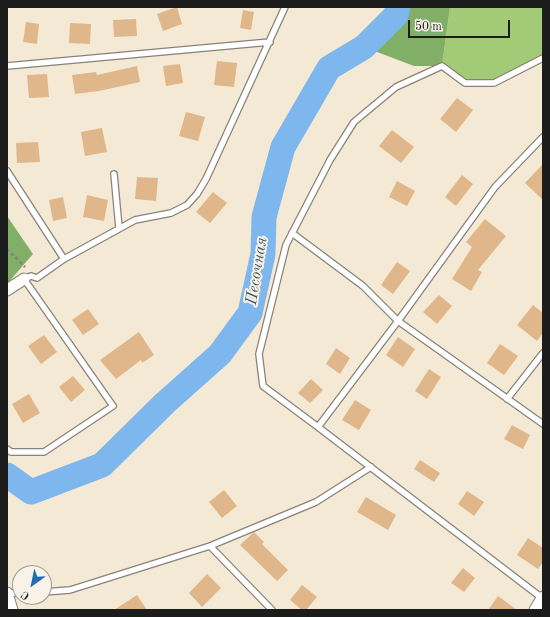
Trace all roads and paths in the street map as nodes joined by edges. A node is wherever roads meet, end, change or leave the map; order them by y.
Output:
1 (285, 7) edge
2 (270, 42) junction
3 (543, 58) edge
4 (7, 66) edge
5 (543, 137) edge
6 (7, 171) edge
7 (114, 174) dead end
8 (119, 228) junction
9 (292, 233) junction
10 (7, 249) edge
11 (64, 259) junction
12 (28, 277) junction
13 (7, 290) edge
14 (398, 321) junction
15 (543, 353) edge
16 (507, 399) junction
17 (543, 424) edge
18 (318, 428) junction
19 (7, 449) edge
20 (371, 467) junction
21 (210, 546) junction
22 (52, 591) edge
23 (7, 593) edge
24 (543, 598) edge
25 (12, 610) edge
26 (272, 610) edge
27 (535, 610) edge

1 - 2 lane
2 - 4 lane
2 - 8 lane
3 - 9 lane
5 - 14 lane
6 - 11 lane
7 - 8 lane
8 - 11 lane
9 - 14 lane
9 - 18 lane
10 - 12 path
11 - 12 lane
12 - 13 street
12 - 19 lane
14 - 16 lane
14 - 18 lane
15 - 16 lane
16 - 17 lane
18 - 20 lane
20 - 21 lane
20 - 24 lane
21 - 22 lane
21 - 26 lane
23 - 25 street
24 - 27 street

